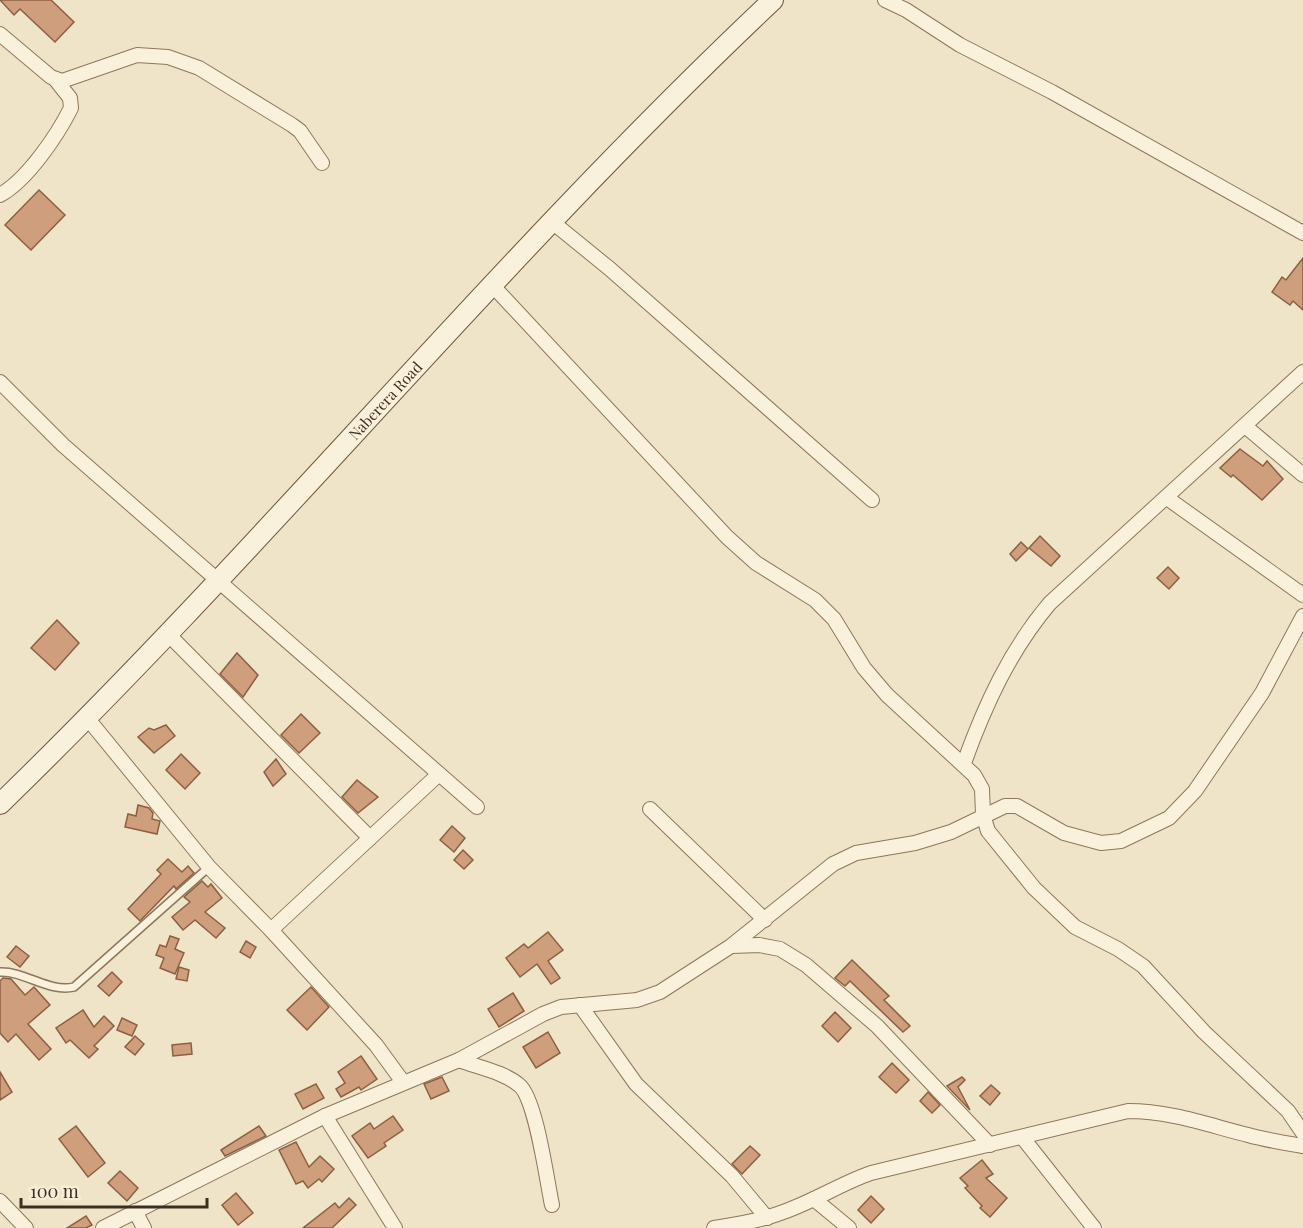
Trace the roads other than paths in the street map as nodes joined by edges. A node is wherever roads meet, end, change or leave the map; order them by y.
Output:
1 (773, 0) edge
2 (885, 0) edge
3 (896, 0) edge
4 (906, 10) junction
5 (0, 34) edge
6 (55, 79) junction
7 (322, 163) dead end
8 (0, 195) edge
9 (551, 222) junction
10 (1303, 233) edge
11 (493, 286) junction
12 (1303, 372) edge
13 (0, 382) edge
14 (1245, 426) junction
15 (1303, 475) edge
16 (1167, 498) junction
17 (872, 500) dead end
18 (219, 580) junction
19 (1303, 595) edge
20 (1303, 616) edge
21 (167, 633) junction
22 (88, 719) junction
23 (964, 763) junction
24 (439, 774) junction
25 (0, 804) edge
26 (477, 807) dead end
27 (650, 809) dead end
28 (983, 815) junction
29 (370, 838) junction
30 (209, 867) junction
31 (765, 920) junction
32 (271, 930) junction
33 (731, 946) junction
34 (0, 972) edge
35 (580, 1005) junction
36 (459, 1060) junction
37 (403, 1082) junction
38 (325, 1116) junction
39 (1303, 1133) edge
40 (1022, 1137) junction
41 (990, 1145) junction
42 (1303, 1146) edge
43 (814, 1199) junction
44 (0, 1201) edge
45 (552, 1205) dead end
46 (135, 1211) junction
47 (767, 1218) junction
48 (754, 1225) edge
49 (26, 1228) edge
50 (103, 1228) edge
51 (144, 1228) edge
52 (395, 1228) edge
53 (714, 1228) edge
54 (849, 1228) edge
55 (1094, 1228) edge

1 - 9 street, Naberera Road
2 - 4 street
3 - 4 street
4 - 10 street
5 - 6 street
6 - 7 street
6 - 8 street
9 - 11 street, Naberera Road
9 - 17 street
11 - 18 street, Naberera Road
11 - 23 street
12 - 14 street
13 - 18 street
14 - 15 street
14 - 16 street
16 - 19 street
16 - 23 street
18 - 21 street, Naberera Road
18 - 24 street
20 - 28 street
21 - 22 street, Naberera Road
21 - 29 street
22 - 25 street, Naberera Road
22 - 30 street
23 - 28 street
24 - 26 street
24 - 29 street
27 - 31 street
28 - 31 street
28 - 39 street
29 - 32 street
30 - 32 street
30 - 34 lane
31 - 33 street
32 - 37 street
33 - 35 street
33 - 41 street
35 - 36 street
35 - 47 street
36 - 37 street
36 - 45 street
37 - 38 street
38 - 46 street
38 - 52 street
40 - 41 street
40 - 42 street
40 - 55 street
41 - 43 street
43 - 47 street
43 - 54 street
44 - 49 street
46 - 50 street
46 - 51 street
47 - 48 street
48 - 53 street

